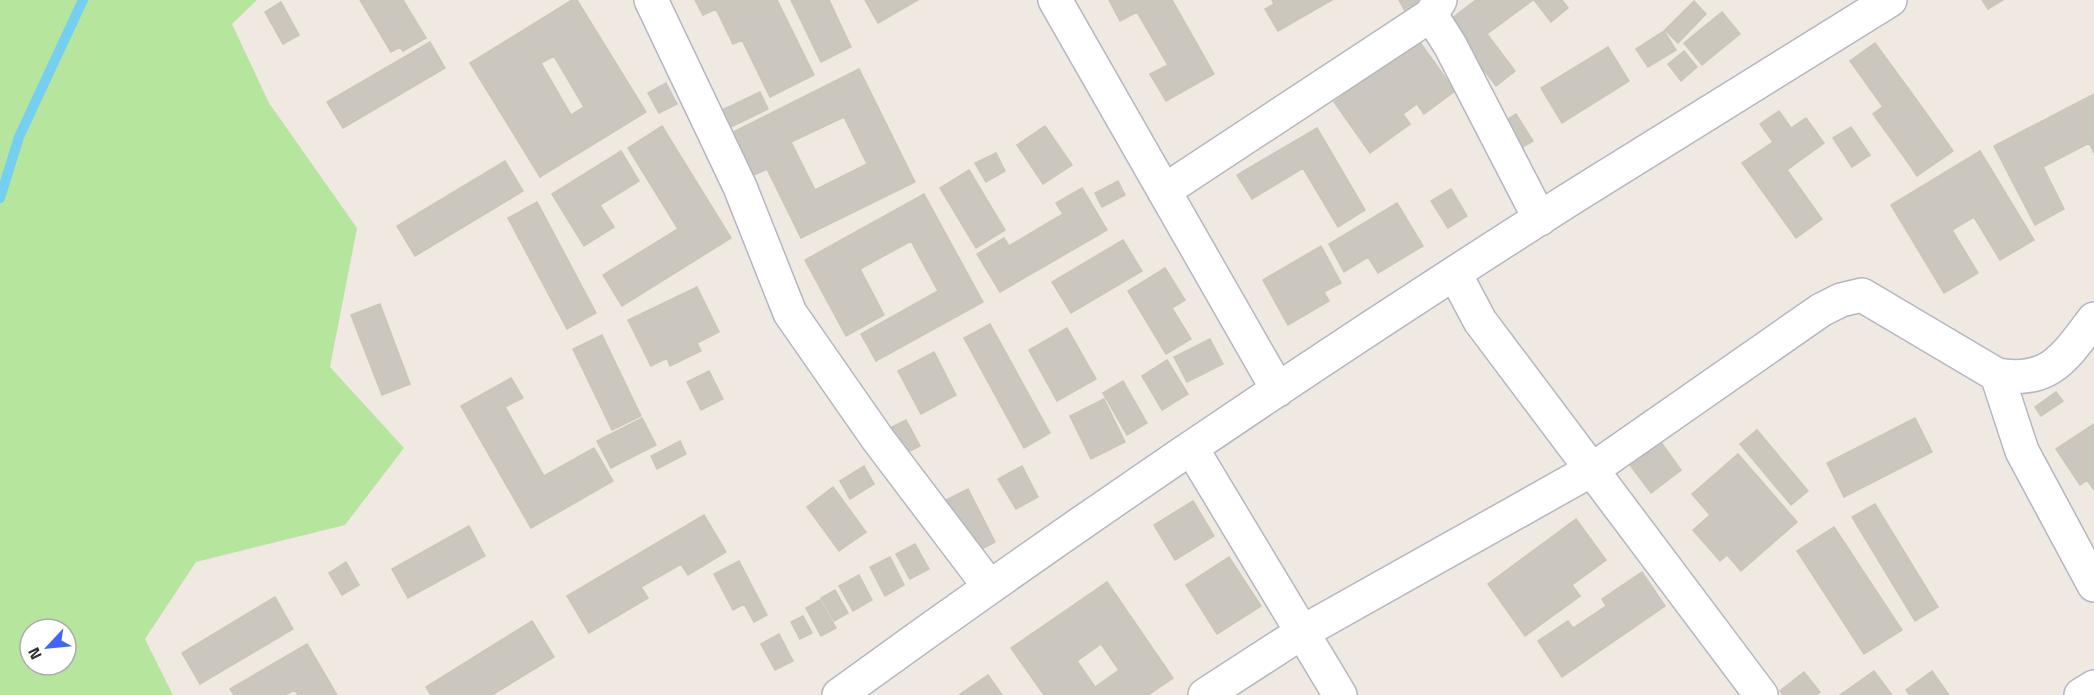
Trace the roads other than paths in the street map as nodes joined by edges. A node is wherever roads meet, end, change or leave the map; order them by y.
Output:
1 (651, 0) edge
2 (1055, 0) edge
3 (1890, 0) edge
4 (1436, 7) edge
5 (1164, 191) junction
6 (1540, 219) junction
7 (1455, 274) junction
8 (2089, 339) edge
9 (1997, 375) junction
10 (1278, 390) junction
11 (1192, 449) junction
12 (1593, 469) junction
13 (2094, 585) edge
14 (989, 586) junction
15 (1301, 633) junction
16 (2094, 687) edge
17 (839, 695) edge
18 (1204, 695) edge
19 (1340, 695) edge
20 (1761, 695) edge
21 (2081, 695) edge

1 - 14 street
2 - 5 street
3 - 6 street
4 - 5 street
4 - 6 street
5 - 10 street
6 - 7 street
7 - 10 street
7 - 12 street
8 - 9 street
9 - 12 street
9 - 13 street
10 - 11 street
11 - 14 street
11 - 15 street
12 - 15 street
12 - 20 street
14 - 17 street
15 - 18 street
15 - 19 street
16 - 21 street

